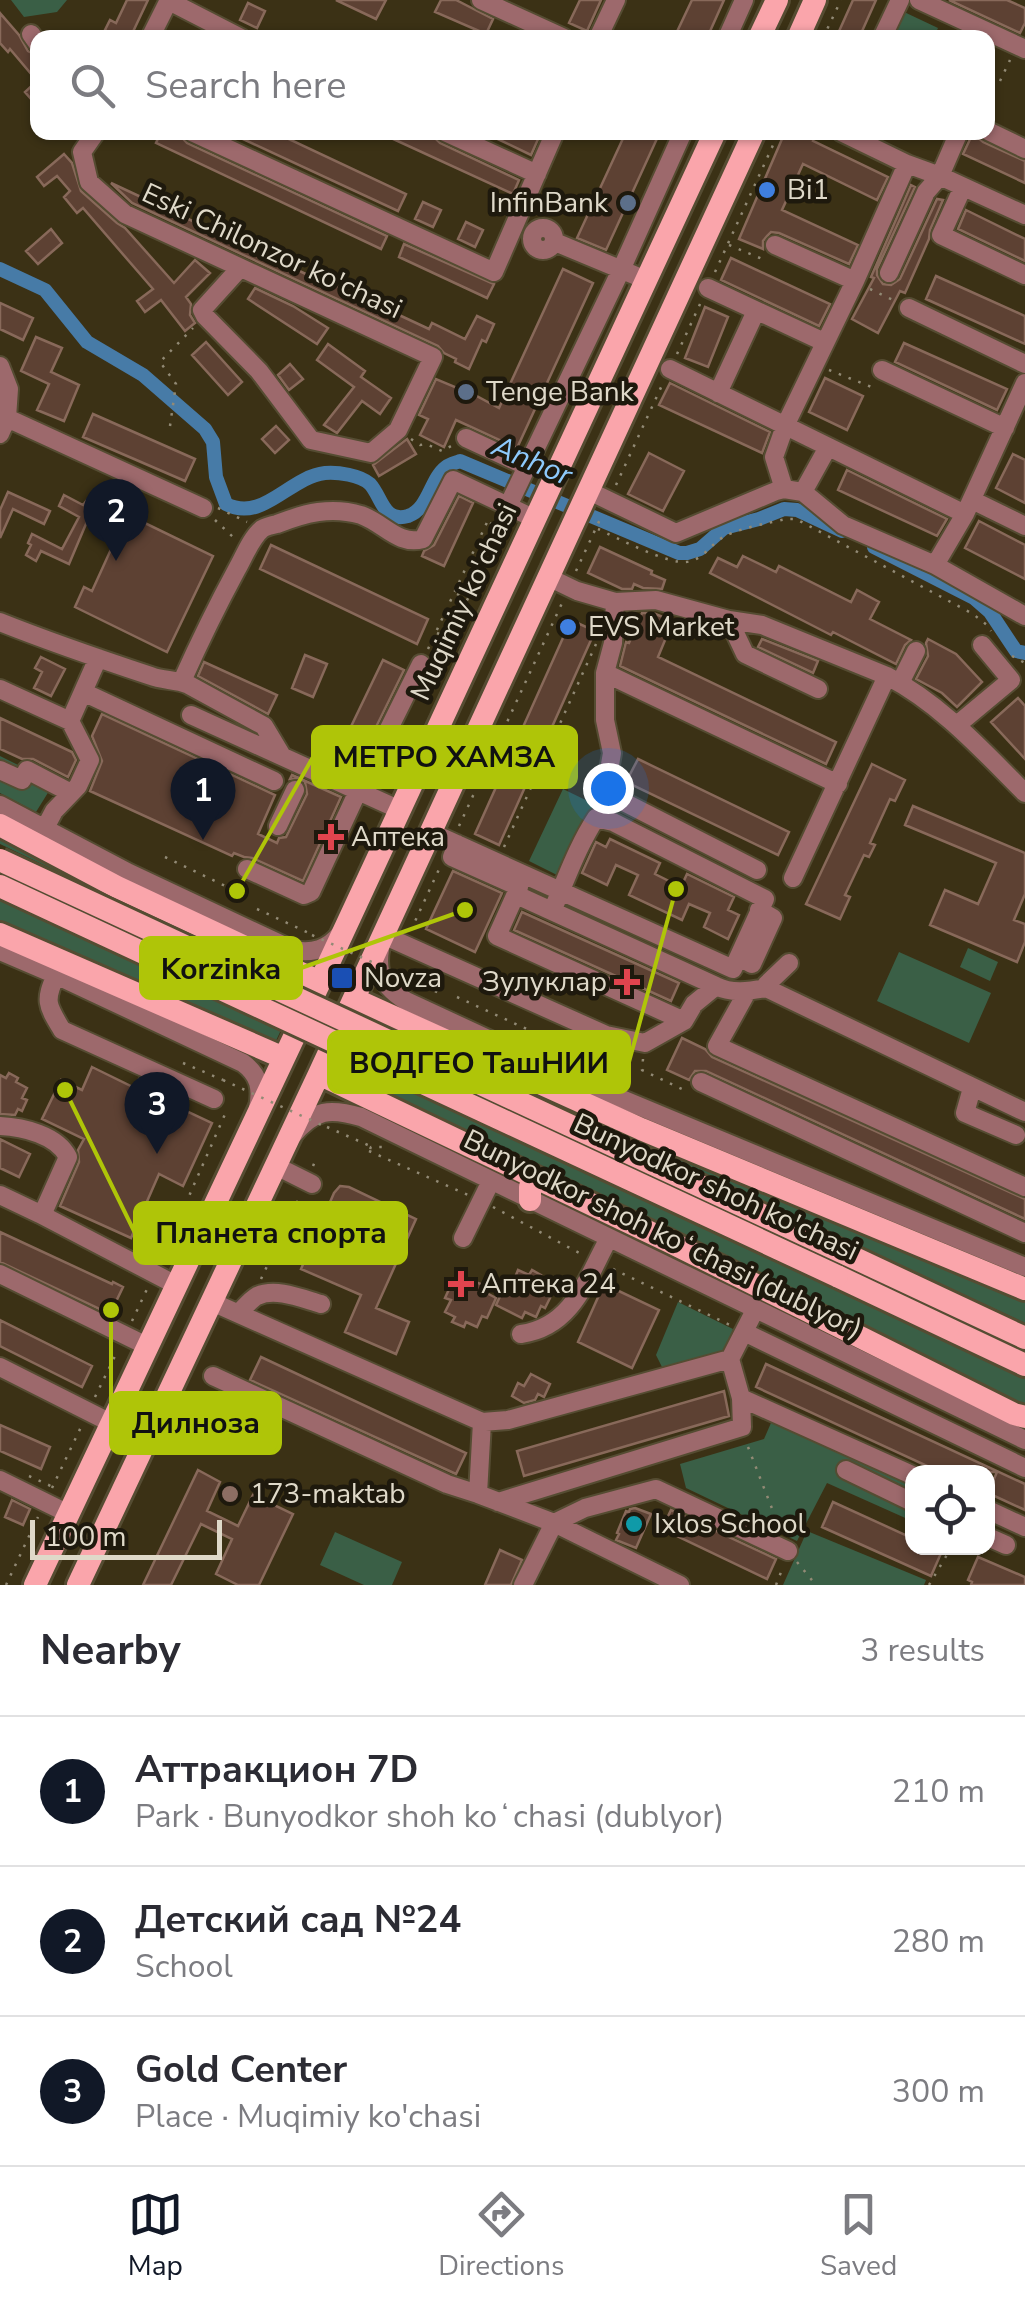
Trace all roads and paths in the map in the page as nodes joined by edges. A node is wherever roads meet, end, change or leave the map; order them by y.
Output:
1 (169, 0) edge
2 (481, 0) edge
3 (616, 0) edge
4 (744, 0) edge
5 (816, 0) edge
6 (841, 0) edge
7 (900, 0) edge
8 (919, 0) edge
9 (774, 6) edge
10 (154, 30) edge
11 (226, 30) edge
12 (547, 30) edge
13 (602, 30) edge
14 (731, 30) edge
15 (763, 30) edge
16 (802, 30) edge
17 (827, 30) edge
18 (886, 30) edge
19 (984, 30) edge
20 (995, 35) edge
21 (1021, 47) edge
22 (1000, 81) dead end
23 (995, 134) edge
24 (90, 140) edge
25 (209, 140) edge
26 (463, 140) edge
27 (552, 140) edge
28 (679, 140) edge
29 (711, 140) edge
30 (750, 140) edge
31 (776, 140) edge
32 (858, 140) edge
33 (956, 140) edge
34 (1025, 149) edge
35 (907, 164) junction
36 (697, 171) junction
37 (537, 174) junction
38 (940, 176) junction
39 (730, 186) junction
40 (962, 187) junction
41 (1025, 215) edge
42 (529, 235) dead end
43 (728, 244) junction
44 (776, 244) joint
45 (240, 268) junction
46 (621, 270) junction
47 (890, 273) dead end
48 (1025, 275) edge
49 (646, 280) junction
50 (855, 281) junction
51 (708, 288) junction
52 (904, 306) joint
53 (756, 311) junction
54 (204, 316) junction
55 (824, 342) junction
56 (814, 363) junction
57 (1025, 364) edge
58 (0, 366) edge
59 (574, 366) junction
60 (670, 369) junction
61 (882, 370) dead end
62 (600, 380) junction
63 (1025, 382) edge
64 (874, 388) dead end
65 (718, 393) junction
66 (2, 421) edge
67 (170, 426) dead end
68 (785, 426) junction
69 (1004, 428) junction
70 (398, 430) junction
71 (466, 438) joint
72 (828, 447) junction
73 (526, 468) junction
74 (784, 488) junction
75 (803, 492) junction
76 (597, 499) junction
77 (505, 503) junction
78 (968, 507) junction
79 (210, 508) junction
80 (536, 517) junction
81 (488, 522) junction
82 (1025, 526) edge
83 (262, 529) junction
84 (596, 529) junction
85 (506, 531) dead end
86 (247, 550) junction
87 (470, 558) junction
88 (934, 565) junction
89 (489, 568) dead end
90 (548, 577) junction
91 (569, 587) junction
92 (454, 592) junction
93 (473, 602) dead end
94 (616, 602) junction
95 (1025, 616) edge
96 (729, 620) junction
97 (0, 622) edge
98 (436, 632) junction
99 (602, 632) dead end
100 (987, 640) joint
101 (455, 641) dead end
102 (589, 644) dead end
103 (595, 646) junction
104 (1005, 650) dead end
105 (916, 651) dead end
106 (98, 658) junction
107 (1025, 663) edge
108 (421, 664) joint
109 (578, 670) dead end
110 (605, 672) junction
111 (584, 673) junction
112 (893, 680) junction
113 (182, 681) junction
114 (0, 689) edge
115 (818, 689) dead end
116 (83, 692) junction
117 (566, 697) dead end
118 (571, 699) junction
119 (191, 715) dead end
120 (70, 721) junction
121 (554, 724) dead end
122 (957, 725) junction
123 (559, 726) junction
124 (542, 750) dead end
125 (547, 752) junction
126 (282, 756) junction
127 (0, 770) edge
128 (530, 777) dead end
129 (301, 778) junction
130 (535, 779) junction
131 (274, 781) dead end
132 (31, 784) dead end
133 (838, 784) junction
134 (358, 791) junction
135 (1025, 793) edge
136 (66, 798) junction
137 (0, 804) edge
138 (400, 810) junction
139 (0, 825) edge
140 (278, 826) dead end
141 (44, 828) junction
142 (505, 830) dead end
143 (511, 833) junction
144 (446, 839) junction
145 (165, 857) dead end
146 (84, 859) junction
147 (0, 860) edge
148 (497, 862) junction
149 (247, 869) dead end
150 (757, 870) dead end
151 (792, 878) dead end
152 (0, 886) edge
153 (561, 891) junction
154 (240, 892) dead end
155 (521, 897) dead end
156 (257, 909) dead end
157 (552, 911) junction
158 (344, 929) junction
159 (0, 934) edge
160 (393, 940) junction
161 (0, 951) edge
162 (789, 962) dead end
163 (56, 975) junction
164 (320, 982) junction
165 (716, 986) junction
166 (766, 988) junction
167 (747, 992) junction
168 (439, 993) dead end
169 (457, 997) dead end
170 (354, 999) junction
171 (684, 1021) junction
172 (531, 1031) dead end
173 (606, 1035) junction
174 (284, 1058) junction
175 (183, 1063) dead end
176 (320, 1074) junction
177 (581, 1082) junction
178 (702, 1082) dead end
179 (972, 1088) junction
180 (220, 1106) joint
181 (1025, 1112) edge
182 (255, 1118) junction
183 (0, 1126) edge
184 (1016, 1135) dead end
185 (371, 1147) junction
186 (390, 1148) dead end
187 (280, 1157) junction
188 (317, 1157) dead end
189 (458, 1179) dead end
190 (492, 1181) junction
191 (309, 1183) junction
192 (1025, 1187) edge
193 (535, 1190) junction
194 (0, 1196) edge
195 (42, 1215) junction
196 (1025, 1233) edge
197 (463, 1238) dead end
198 (609, 1238) junction
199 (1025, 1267) edge
200 (155, 1273) junction
201 (0, 1274) edge
202 (176, 1284) junction
203 (1025, 1289) edge
204 (256, 1290) dead end
205 (212, 1302) junction
206 (322, 1304) dead end
207 (755, 1310) junction
208 (239, 1313) junction
209 (158, 1323) junction
210 (744, 1332) junction
211 (521, 1334) dead end
212 (125, 1336) junction
213 (1025, 1338) edge
214 (194, 1340) junction
215 (147, 1346) junction
216 (730, 1358) junction
217 (1025, 1365) edge
218 (0, 1367) edge
219 (212, 1376) dead end
220 (741, 1398) junction
221 (88, 1412) junction
222 (1025, 1418) edge
223 (482, 1422) junction
224 (111, 1423) junction
225 (1006, 1432) junction
226 (1025, 1440) edge
227 (748, 1446) dead end
228 (996, 1454) junction
229 (990, 1465) edge
230 (1025, 1468) edge
231 (846, 1470) dead end
232 (905, 1473) edge
233 (0, 1480) edge
234 (478, 1494) junction
235 (905, 1499) edge
236 (45, 1502) junction
237 (498, 1502) junction
238 (995, 1513) edge
239 (69, 1514) junction
240 (554, 1523) junction
241 (1025, 1527) edge
242 (995, 1540) edge
243 (1006, 1545) dead end
244 (788, 1551) junction
245 (947, 1555) edge
246 (6, 1585) edge
247 (35, 1585) edge
248 (78, 1585) edge
249 (523, 1585) edge
250 (680, 1585) edge
251 (776, 1585) edge
252 (816, 1585) edge
253 (929, 1585) edge

1 - 10 street
1 - 11 street
2 - 12 street
3 - 13 street
4 - 9 street
4 - 14 street
5 - 16 main road
6 - 17 path
7 - 18 street
8 - 19 street
9 - 15 main road
20 - 21 street
21 - 22 path
23 - 34 street
24 - 45 street, Eski Chilonzor ko'chasi
25 - 37 street
26 - 37 street
27 - 37 street
28 - 46 street
29 - 36 main road, Muqimiy ko'chasi
30 - 39 main road
31 - 43 path
32 - 35 street
33 - 38 street
35 - 38 street
35 - 50 street
36 - 39 main road
36 - 49 main road, Muqimiy ko'chasi
38 - 40 street
38 - 47 street
39 - 76 main road
40 - 41 street
40 - 48 street
42 - 46 street
43 - 44 path
43 - 51 path
44 - 50 street
45 - 54 street
45 - 70 street, Eski Chilonzor ko'chasi
46 - 49 street
46 - 59 street
49 - 62 main road, Muqimiy ko'chasi
50 - 52 path
50 - 55 street
51 - 53 street
51 - 60 path
52 - 57 street
53 - 55 street
53 - 65 street
54 - 67 path
54 - 70 street
55 - 56 street
56 - 64 path
56 - 68 street
58 - 66 street
59 - 62 street
59 - 73 street
60 - 65 street
60 - 76 path
61 - 69 street
62 - 80 main road, Muqimiy ko'chasi
63 - 69 street
65 - 68 street
66 - 79 street
68 - 72 street
68 - 74 street
69 - 78 street
70 - 71 path
71 - 73 street
72 - 75 street
72 - 78 street
73 - 77 street
74 - 75 street
74 - 76 street
75 - 88 street
76 - 84 path
76 - 90 main road
77 - 80 street
77 - 81 path
77 - 83 street
78 - 82 street
78 - 88 street
79 - 83 path
79 - 86 path
80 - 138 main road, Muqimiy ko'chasi
81 - 85 path
81 - 87 path
83 - 86 street
84 - 91 path
84 - 100 path
86 - 113 street
87 - 89 path
87 - 92 path
88 - 95 street
90 - 91 street
90 - 144 main road
91 - 94 street
91 - 144 path
92 - 93 path
92 - 98 path
94 - 96 street
94 - 110 street
96 - 112 street
96 - 115 street
97 - 106 street
98 - 101 path
98 - 108 path
99 - 103 path
100 - 122 street
102 - 103 path
103 - 111 path
104 - 107 path
105 - 112 street
106 - 113 street
106 - 116 street
108 - 134 street
109 - 111 path
110 - 133 street
110 - 150 street
111 - 118 path
112 - 122 street
112 - 133 street
113 - 126 street
114 - 120 street
116 - 120 street
116 - 131 street
117 - 118 path
118 - 123 path
119 - 126 street
120 - 136 street
121 - 123 path
122 - 135 street
123 - 125 path
124 - 125 path
125 - 130 path
126 - 129 street
127 - 136 street
128 - 130 path
129 - 134 street
129 - 140 street
130 - 143 path
132 - 136 street
133 - 151 street
134 - 138 street
134 - 149 street
136 - 141 street
137 - 141 street
138 - 158 main road, Muqimiy ko'chasi
139 - 146 main road
141 - 146 street
142 - 143 path
143 - 148 path
144 - 148 street
144 - 160 main road
144 - 160 path
144 - 171 street
145 - 154 path
146 - 158 street
146 - 164 main road
147 - 213 main road, Bunyodkor shoh ko'chasi, bridge
148 - 153 street
152 - 217 main road, Bunyodkor shoh ko'chasi, bridge
153 - 153 street
153 - 157 street
155 - 157 street
156 - 168 path, bridge
157 - 165 street
158 - 164 main road, Muqimiy ko'chasi
159 - 174 main road
160 - 170 main road
160 - 173 street
160 - 177 street
161 - 163 street
162 - 166 street
163 - 180 street
163 - 182 street
164 - 174 main road, Muqimiy ko'chasi
165 - 167 street
165 - 171 street
166 - 167 street
166 - 179 street
167 - 192 street
169 - 172 path
170 - 176 main road
170 - 203 main road
171 - 173 street
173 - 177 street
174 - 182 main road, Muqimiy ko'chasi
175 - 185 path, bridge
176 - 187 main road
176 - 193 main road
177 - 199 street
178 - 196 street
179 - 181 street
179 - 184 street
180 - 200 path
182 - 202 main road, Muqimiy ko'chasi
183 - 195 street
185 - 186 path
185 - 189 path
187 - 190 street, Bunyodkor shoh koʻchasi (dublyor)
187 - 191 street
187 - 205 main road
188 - 191 path
190 - 193 street, Bunyodkor shoh koʻchasi (dublyor)
190 - 197 street
191 - 204 path
193 - 198 street, Bunyodkor shoh koʻchasi (dublyor)
193 - 222 main road
194 - 195 street
195 - 200 street
198 - 207 street, Bunyodkor shoh koʻchasi (dublyor)
198 - 211 street
200 - 202 street
200 - 212 path
201 - 212 street
202 - 209 main road, Muqimiy ko'chasi
205 - 208 street
205 - 214 main road
206 - 208 street
207 - 210 street
207 - 225 street, Bunyodkor shoh koʻchasi (dublyor)
208 - 223 street
209 - 214 main road
209 - 215 main road, Muqimiy ko'chasi
210 - 216 street
210 - 228 street
212 - 215 street
212 - 221 path
214 - 248 main road
215 - 224 main road, Muqimiy ko'chasi
216 - 220 street
216 - 223 street
218 - 221 street
219 - 234 street
220 - 232 street
220 - 237 street
221 - 224 street
221 - 236 path
223 - 234 street
224 - 239 main road, Muqimiy ko'chasi
225 - 226 street, Bunyodkor shoh koʻchasi (dublyor)
225 - 228 street
227 - 244 path
228 - 229 street
228 - 230 street
231 - 235 street
233 - 236 street
234 - 237 street
236 - 239 street
236 - 246 path
237 - 240 street
238 - 241 street
239 - 247 main road, Muqimiy ko'chasi
240 - 244 street
240 - 249 street
240 - 250 street
242 - 243 street
244 - 251 path
244 - 252 path
245 - 253 path

